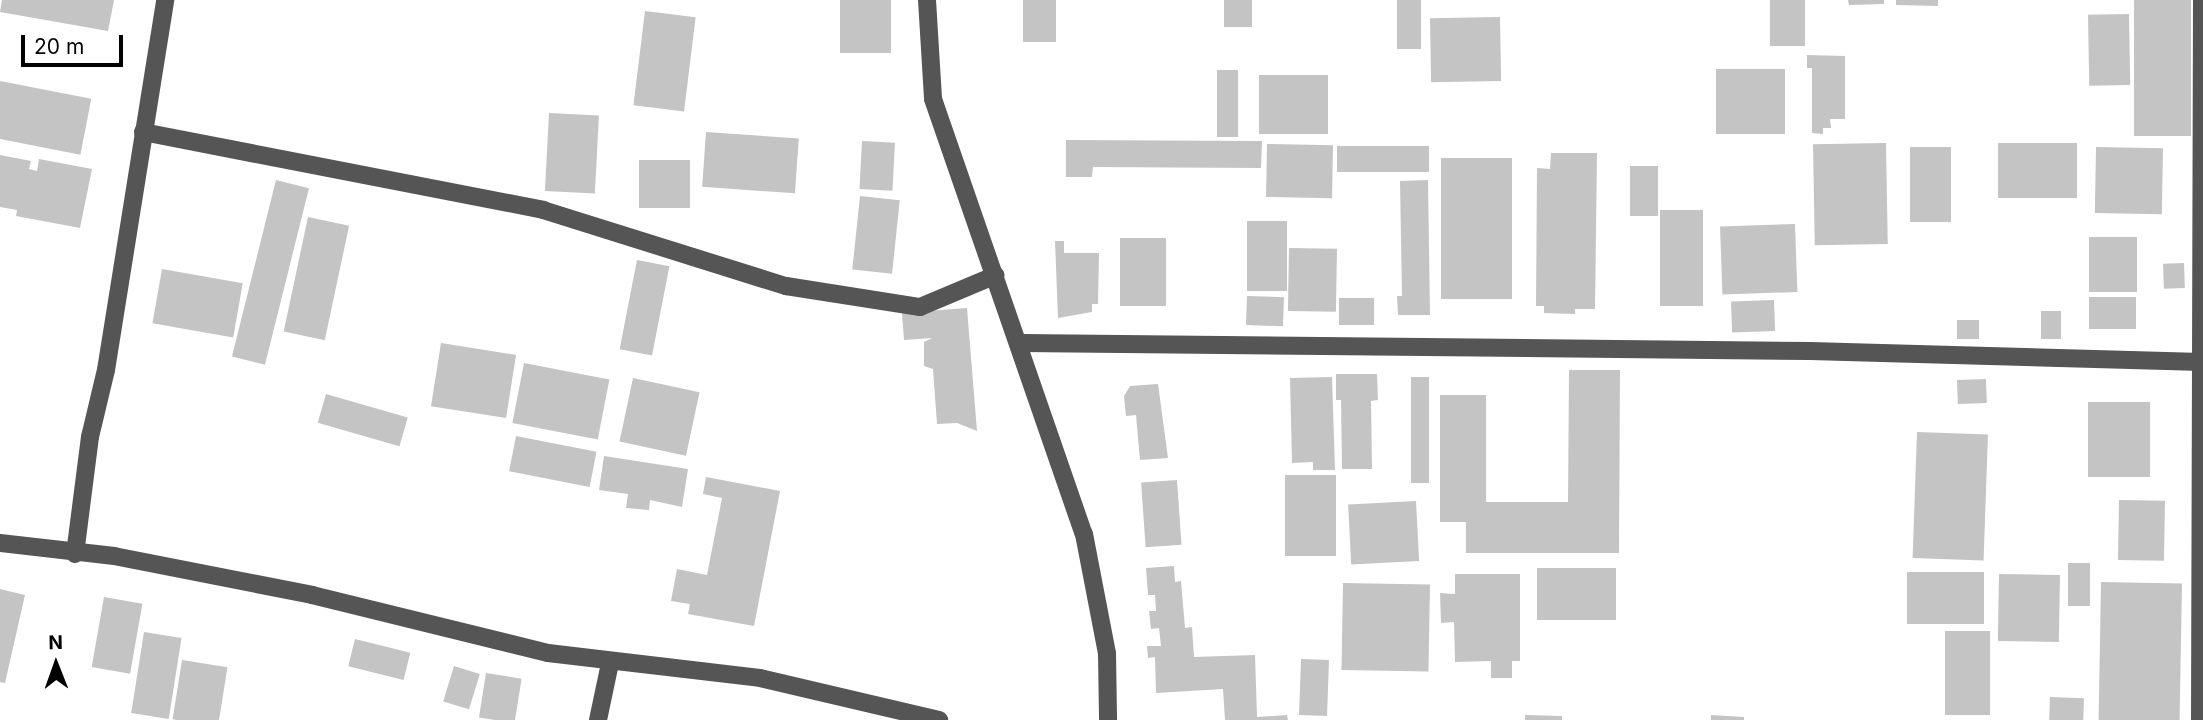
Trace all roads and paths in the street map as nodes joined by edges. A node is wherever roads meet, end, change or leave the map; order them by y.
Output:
1 (164, 0) edge
2 (927, 0) edge
3 (2202, 0) edge
4 (143, 132) junction
5 (996, 275) junction
6 (1021, 343) junction
7 (2202, 362) edge
8 (0, 543) edge
9 (75, 554) junction
10 (610, 663) junction
11 (598, 720) edge
12 (939, 720) edge
13 (1108, 720) edge
14 (2200, 720) edge

1 - 4 street
2 - 5 street
3 - 7 street
4 - 5 street
4 - 9 street
5 - 6 street
6 - 7 street
6 - 13 street
7 - 14 street
8 - 9 street
9 - 10 street
10 - 11 street
10 - 12 street

